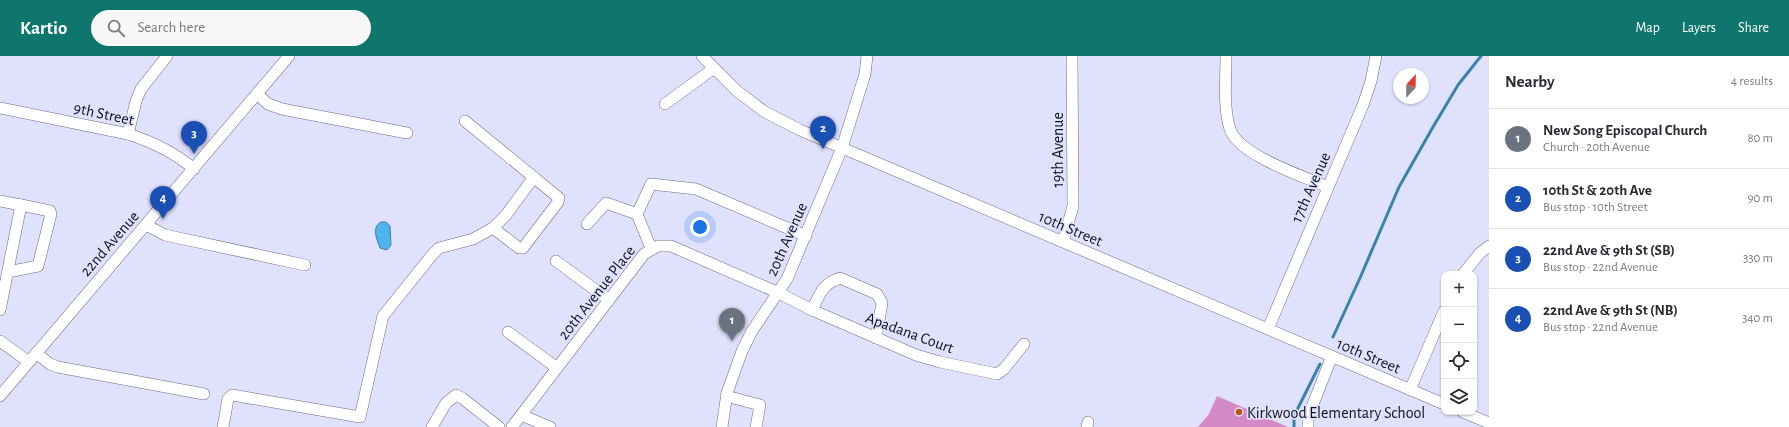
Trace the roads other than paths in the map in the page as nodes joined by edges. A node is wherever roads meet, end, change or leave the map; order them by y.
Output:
1 (167, 56) edge
2 (289, 56) edge
3 (702, 56) edge
4 (867, 56) edge
5 (1072, 56) edge
6 (1226, 56) edge
7 (1376, 56) edge
8 (713, 69) junction
9 (257, 94) junction
10 (665, 104) dead end
11 (0, 108) edge
12 (465, 121) dead end
13 (407, 133) dead end
14 (128, 134) junction
15 (842, 148) junction
16 (194, 169) junction
17 (534, 177) junction
18 (1328, 187) junction
19 (0, 201) edge
20 (21, 205) junction
21 (637, 214) junction
22 (587, 224) dead end
23 (146, 225) junction
24 (493, 228) junction
25 (806, 236) junction
26 (1063, 242) junction
27 (1489, 246) edge
28 (651, 248) junction
29 (556, 261) dead end
30 (305, 265) dead end
31 (1467, 271) edge
32 (8, 272) junction
33 (779, 293) junction
34 (609, 300) junction
35 (0, 310) edge
36 (812, 310) junction
37 (1441, 318) edge
38 (1268, 329) junction
39 (508, 332) dead end
40 (876, 338) junction
41 (0, 341) edge
42 (1024, 344) dead end
43 (36, 353) junction
44 (1332, 356) junction
45 (29, 362) junction
46 (556, 368) junction
47 (1410, 390) junction
48 (204, 394) dead end
49 (0, 396) edge
50 (726, 396) junction
51 (1441, 403) edge
52 (521, 415) junction
53 (1470, 415) edge
54 (224, 422) edge
55 (1489, 423) edge
56 (432, 427) edge
57 (499, 427) edge
58 (512, 427) edge
59 (550, 427) edge
60 (722, 427) edge
61 (756, 427) edge
62 (1308, 427) edge

1 - 14 street
2 - 9 street, 22nd Avenue
3 - 8 street, 10th Street
4 - 15 street, 20th Avenue
5 - 26 street, 19th Avenue
6 - 18 street
7 - 18 street, 17th Avenue
8 - 10 street
8 - 15 street, 10th Street
9 - 13 street
9 - 16 street, 22nd Avenue
11 - 14 street, 9th Street
12 - 17 street
14 - 16 street, 9th Street
15 - 25 street, 20th Avenue
15 - 26 street, 10th Street
16 - 23 street, 22nd Avenue
17 - 24 street
17 - 24 street
18 - 38 street, 17th Avenue
19 - 20 street
20 - 32 street
20 - 32 street
21 - 22 street
21 - 25 street
21 - 28 street
23 - 30 street
23 - 43 street, 22nd Avenue
24 - 54 street
25 - 33 street, 20th Avenue
26 - 38 street, 10th Street
27 - 31 street
28 - 33 street, 20th Avenue Place
28 - 34 street, 20th Avenue Place
29 - 34 street
32 - 35 street
33 - 36 street, Apadana Court
33 - 50 street, 20th Avenue
34 - 46 street, 20th Avenue Place
36 - 40 street, Apadana Court
36 - 40 street
37 - 47 street
38 - 44 street, 10th Street
39 - 46 street
40 - 42 street, Apadana Court
41 - 45 street
43 - 45 street, 22nd Avenue
43 - 48 street
44 - 47 street, 10th Street
44 - 62 street
45 - 49 street, 22nd Avenue
46 - 52 street, 20th Avenue Place
47 - 51 street, 10th Street
50 - 60 street, 20th Avenue
50 - 61 street
52 - 58 street, 20th Avenue Place
52 - 59 street
53 - 55 street
56 - 57 street

